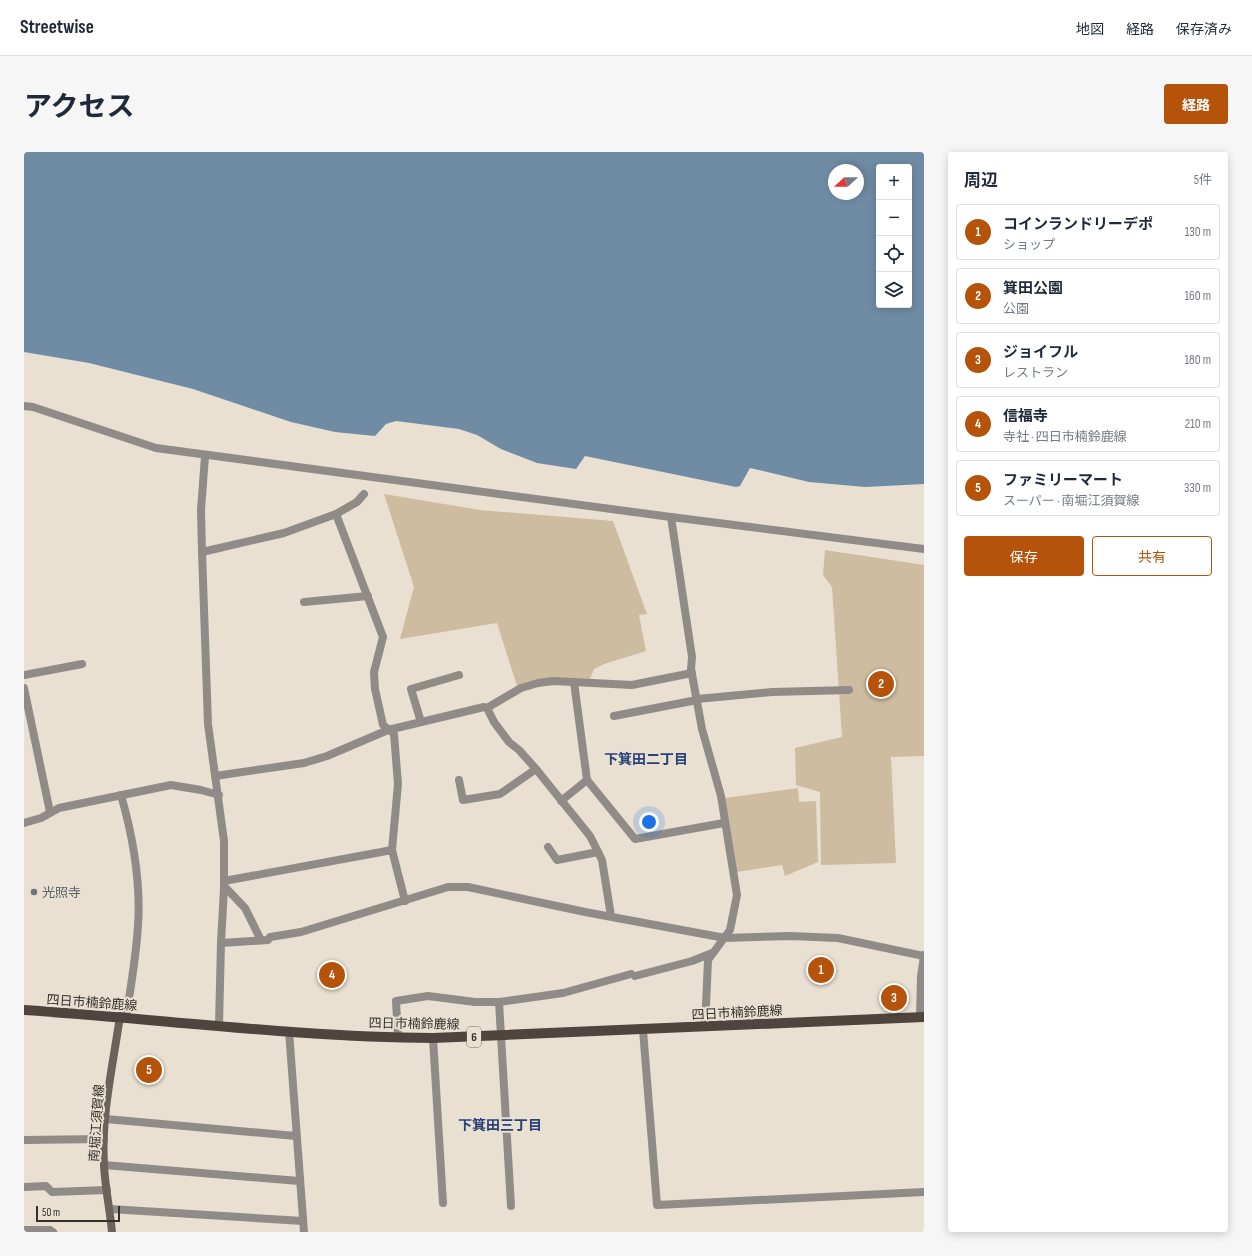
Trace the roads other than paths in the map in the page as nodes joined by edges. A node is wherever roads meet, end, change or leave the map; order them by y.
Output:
1 (24, 406) edge
2 (204, 456) junction
3 (364, 494) dead end
4 (336, 514) junction
5 (671, 517) junction
6 (924, 549) edge
7 (202, 552) junction
8 (368, 596) junction
9 (304, 602) dead end
10 (82, 664) dead end
11 (692, 673) junction
12 (24, 675) edge
13 (459, 675) dead end
14 (574, 682) junction
15 (24, 688) edge
16 (849, 690) dead end
17 (697, 699) junction
18 (487, 708) junction
19 (614, 716) dead end
20 (421, 722) junction
21 (388, 730) junction
22 (536, 769) junction
23 (215, 776) junction
24 (459, 780) dead end
25 (587, 780) junction
26 (121, 795) junction
27 (219, 795) junction
28 (560, 801) junction
29 (50, 812) junction
30 (24, 823) edge
31 (724, 823) junction
32 (548, 847) dead end
33 (392, 850) junction
34 (598, 852) junction
35 (224, 883) junction
36 (405, 901) junction
37 (611, 916) junction
38 (725, 938) junction
39 (261, 940) junction
40 (221, 943) junction
41 (712, 953) junction
42 (924, 955) edge
43 (499, 1002) junction
44 (24, 1010) edge
45 (123, 1017) junction
46 (922, 1017) edge
47 (219, 1025) junction
48 (705, 1027) junction
49 (643, 1030) junction
50 (289, 1031) junction
51 (500, 1036) junction
52 (398, 1038) junction
53 (434, 1038) junction
54 (106, 1119) junction
55 (296, 1136) junction
56 (104, 1139) junction
57 (24, 1140) edge
58 (104, 1164) junction
59 (299, 1181) junction
60 (24, 1186) edge
61 (107, 1190) junction
62 (924, 1192) edge
63 (444, 1204) dead end
64 (511, 1206) dead end
65 (110, 1209) junction
66 (303, 1221) junction
67 (24, 1230) edge
68 (53, 1232) edge
69 (112, 1232) edge
70 (304, 1232) edge

1 - 2 street
2 - 5 street
2 - 7 street
3 - 4 street
4 - 7 street
4 - 8 street
5 - 6 street
5 - 11 street
7 - 23 street
8 - 9 street
8 - 21 street
10 - 12 street
11 - 14 street
11 - 17 street
13 - 20 street
14 - 18 street
14 - 25 street
15 - 29 street
16 - 17 street
17 - 19 street
17 - 31 street
18 - 20 street
18 - 22 street
20 - 21 street
21 - 23 street
21 - 33 street
22 - 24 street
22 - 28 street
23 - 27 street
25 - 28 street
25 - 31 street
26 - 27 street
26 - 29 street
26 - 45 street
27 - 35 street
28 - 34 street
29 - 30 street
31 - 38 street
32 - 34 street
33 - 35 street
33 - 36 street
34 - 37 street
35 - 39 street
35 - 40 street
36 - 37 street
36 - 39 street
37 - 38 street
38 - 41 street
38 - 42 street
39 - 40 street
40 - 47 street
41 - 43 street
41 - 48 street
42 - 46 street
43 - 51 street
43 - 52 street
44 - 45 main road, 四日市楠鈴鹿線 / 6
45 - 47 main road, 四日市楠鈴鹿線 / 6
45 - 54 main road, 南堀江須賀線
46 - 48 main road, 四日市楠鈴鹿線 / 6
47 - 50 main road, 四日市楠鈴鹿線 / 6
48 - 49 main road, 四日市楠鈴鹿線 / 6
49 - 51 main road, 四日市楠鈴鹿線 / 6
49 - 62 street
50 - 52 main road, 四日市楠鈴鹿線 / 6
50 - 55 street
51 - 53 main road, 四日市楠鈴鹿線 / 6
51 - 64 street
52 - 53 main road, 四日市楠鈴鹿線 / 6
53 - 63 street
54 - 55 street
54 - 56 main road, 南堀江須賀線
55 - 59 street
56 - 57 street
56 - 58 main road, 南堀江須賀線
58 - 59 street
58 - 61 main road, 南堀江須賀線
59 - 66 street
60 - 61 street
61 - 65 main road, 南堀江須賀線
65 - 66 street
65 - 69 main road, 南堀江須賀線
66 - 70 street
67 - 68 street

